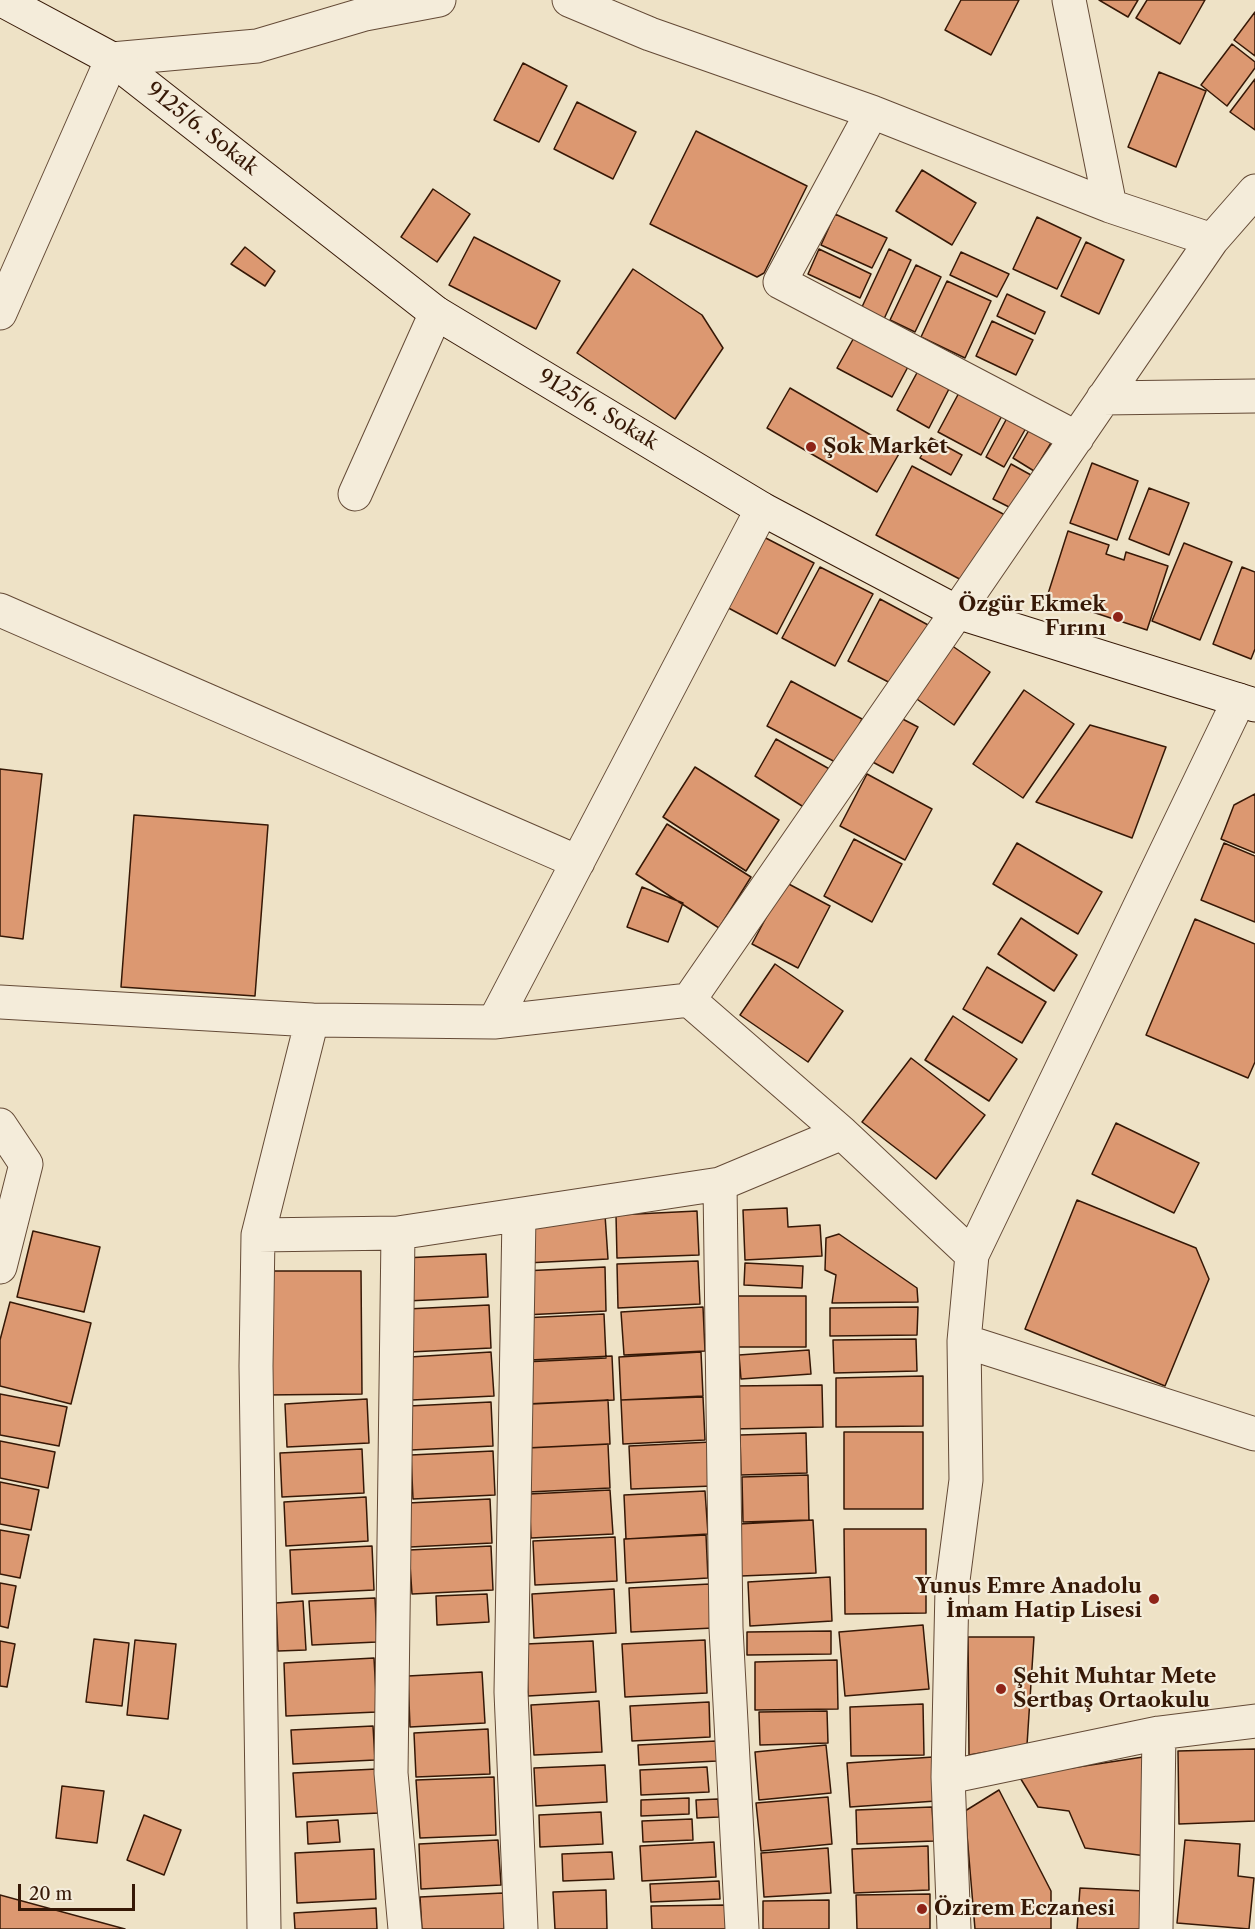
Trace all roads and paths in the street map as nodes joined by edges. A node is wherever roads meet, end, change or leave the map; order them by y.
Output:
1 (2, 0) edge
2 (439, 0) edge
3 (569, 0) edge
4 (1069, 0) edge
5 (112, 59) junction
6 (872, 112) junction
7 (1255, 191) edge
8 (1110, 206) junction
9 (1212, 240) junction
10 (0, 313) edge
11 (436, 313) junction
12 (1255, 396) edge
13 (1103, 398) junction
14 (1077, 438) junction
15 (355, 494) dead end
16 (762, 509) junction
17 (0, 610) edge
18 (957, 612) junction
19 (1247, 703) edge
20 (578, 862) junction
21 (689, 1000) junction
22 (0, 1002) edge
23 (312, 1020) junction
24 (494, 1022) junction
25 (0, 1125) edge
26 (842, 1133) junction
27 (720, 1184) junction
28 (519, 1215) junction
29 (398, 1233) junction
30 (258, 1235) junction
31 (972, 1255) junction
32 (0, 1267) edge
33 (964, 1341) junction
34 (1255, 1434) edge
35 (1255, 1721) edge
36 (1159, 1733) junction
37 (948, 1777) junction
38 (264, 1929) edge
39 (405, 1929) edge
40 (521, 1929) edge
41 (742, 1929) edge
42 (954, 1929) edge
43 (1156, 1929) edge

1 - 5 street, 9125/6. Sokak
2 - 5 street
3 - 6 street
4 - 8 street
5 - 10 street
5 - 11 street, 9125/6. Sokak
6 - 8 street
6 - 14 street
7 - 9 street
8 - 9 street
9 - 13 street
11 - 15 street
11 - 16 street, 9125/6. Sokak
12 - 13 street
13 - 14 street
14 - 18 street
16 - 18 street, 9125/6. Sokak
16 - 20 street
17 - 20 street
18 - 19 street, 9125/6. Sokak
18 - 21 street
19 - 31 street
20 - 24 street
21 - 24 street
21 - 26 street
22 - 23 street
23 - 24 street
23 - 30 street
25 - 32 street
26 - 27 street
26 - 31 street
27 - 28 street
27 - 41 street
28 - 29 street
28 - 40 street
29 - 30 street
29 - 39 street
30 - 38 street
31 - 33 street
33 - 34 street
33 - 37 street
35 - 36 street
36 - 37 street
36 - 43 street
37 - 42 street

